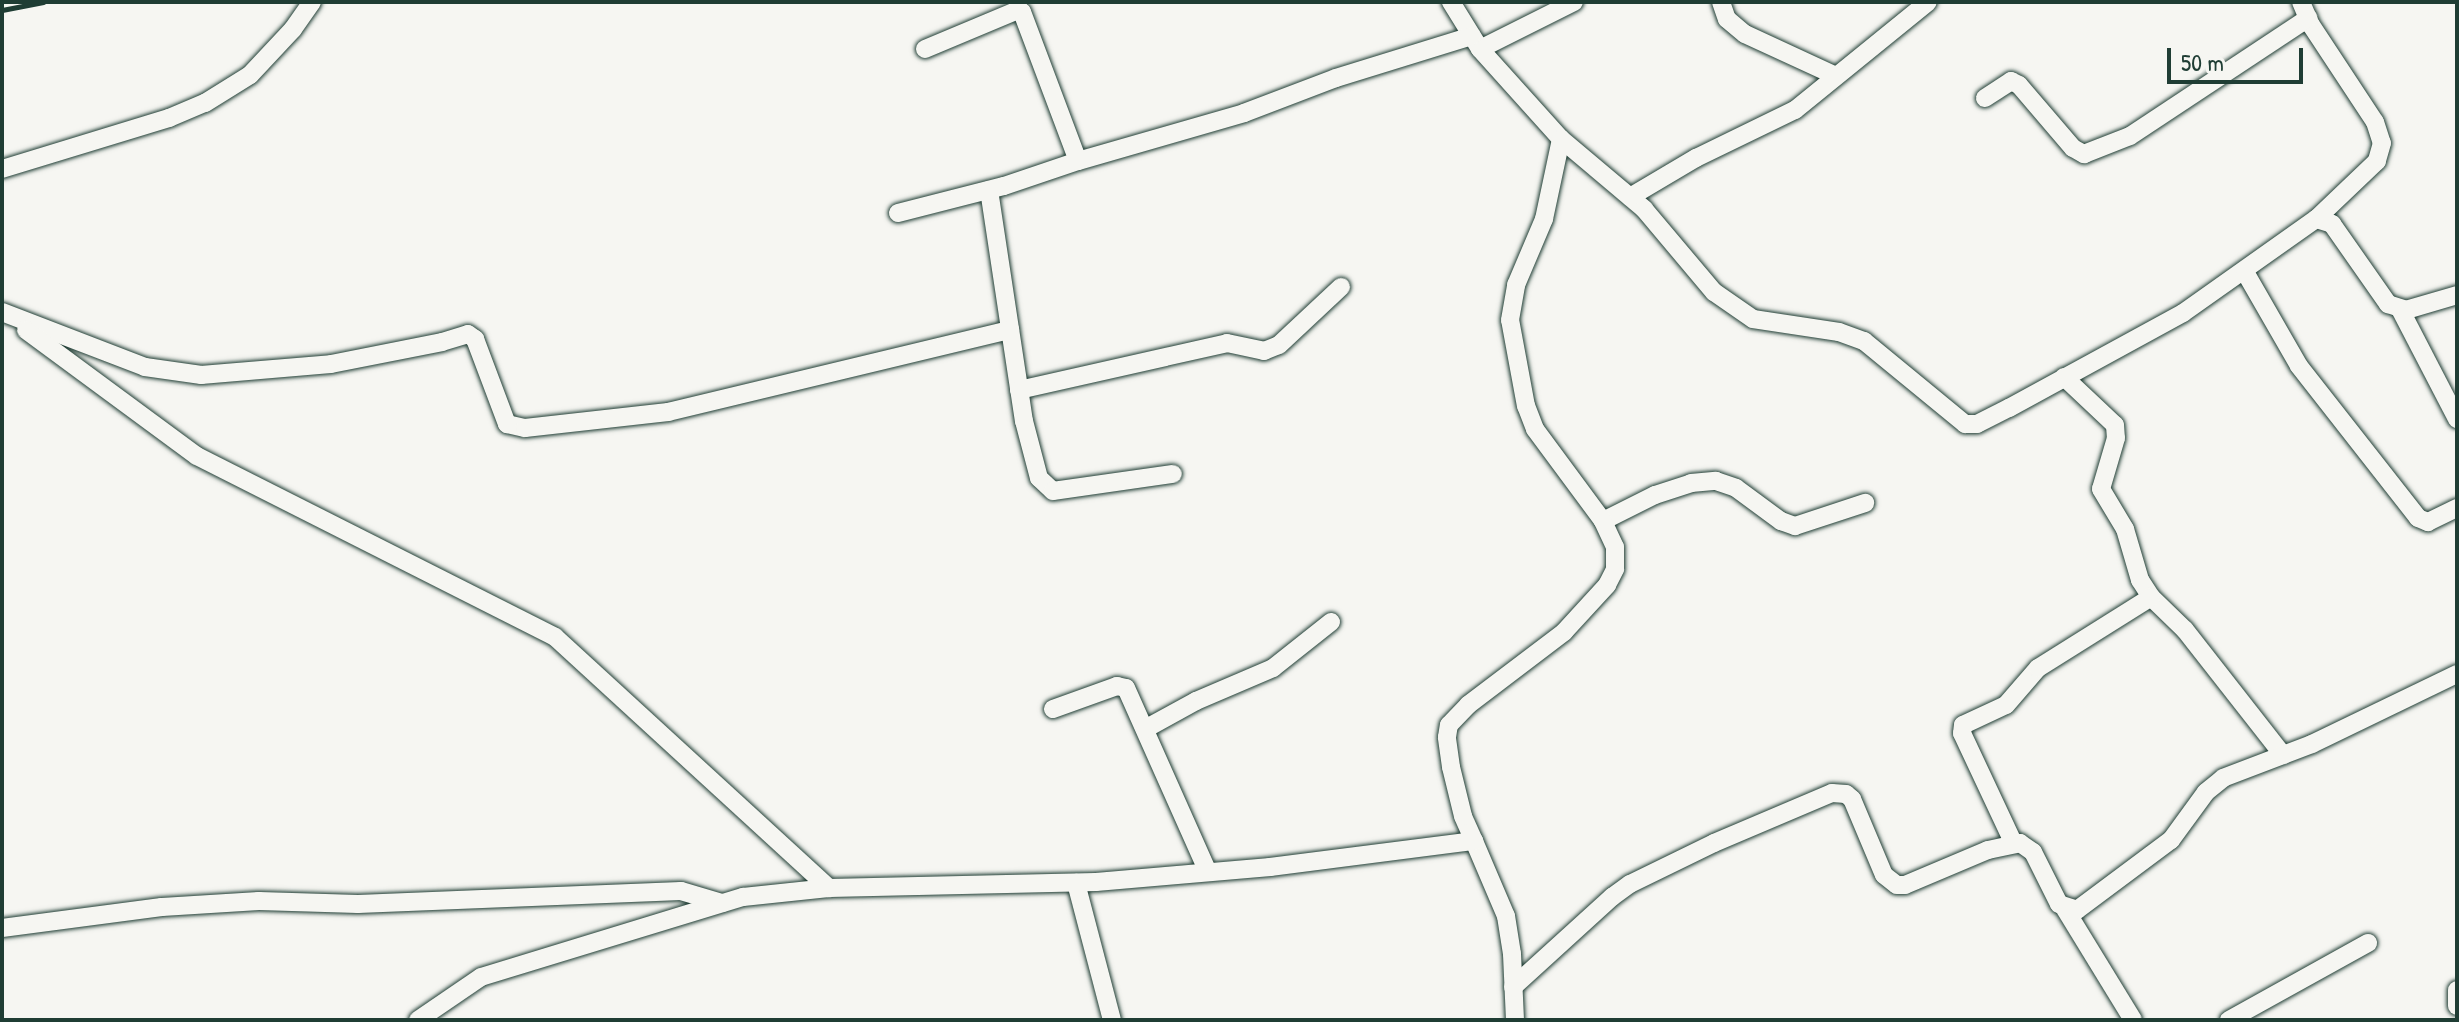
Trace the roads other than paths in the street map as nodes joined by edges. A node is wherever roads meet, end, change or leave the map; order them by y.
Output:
1 (312, 2) edge
2 (1451, 2) edge
3 (1574, 2) edge
4 (1721, 2) edge
5 (1928, 2) edge
6 (2308, 8) edge
7 (1476, 43) junction
8 (925, 49) dead end
9 (1836, 76) junction
10 (1985, 98) dead end
11 (1561, 139) junction
12 (1078, 161) junction
13 (2, 169) edge
14 (989, 190) junction
15 (1630, 197) junction
16 (898, 213) dead end
17 (2316, 219) junction
18 (2245, 272) junction
19 (1341, 287) dead end
20 (2457, 295) edge
21 (2400, 309) junction
22 (2, 312) edge
23 (1010, 330) junction
24 (2064, 377) junction
25 (1019, 390) junction
26 (2457, 419) edge
27 (1173, 474) dead end
28 (1865, 503) dead end
29 (2457, 508) edge
30 (1603, 521) junction
31 (2151, 597) junction
32 (1331, 622) dead end
33 (2456, 677) edge
34 (1053, 709) dead end
35 (1145, 729) junction
36 (2283, 755) junction
37 (1474, 841) junction
38 (2013, 842) junction
39 (1208, 872) junction
40 (1076, 883) junction
41 (829, 888) junction
42 (722, 903) junction
43 (2065, 909) junction
44 (2, 928) edge
45 (2368, 943) dead end
46 (1513, 987) junction
47 (2457, 990) edge
48 (2457, 1006) edge
49 (418, 1020) edge
50 (1112, 1020) edge
51 (1515, 1020) edge
52 (2133, 1020) edge
53 (2229, 1020) edge

1 - 13 street
2 - 7 street
3 - 7 street
4 - 9 street
5 - 9 street
6 - 10 street
6 - 17 street
7 - 11 street
7 - 12 street
8 - 12 street
9 - 15 street
11 - 15 street
11 - 30 street
12 - 14 street
14 - 16 street
14 - 23 street
15 - 24 street
17 - 18 street
17 - 21 street
18 - 24 street
18 - 29 street
19 - 25 street
20 - 21 street
21 - 26 street
22 - 23 street
22 - 41 street
23 - 25 street
24 - 31 street
25 - 27 street
28 - 30 street
30 - 37 street
31 - 36 street
31 - 38 street
32 - 35 street
33 - 36 street
34 - 35 street
35 - 39 street
36 - 43 street
37 - 39 street
37 - 46 street
38 - 43 street
38 - 46 street
39 - 40 street
40 - 41 street
40 - 50 street
41 - 42 street
42 - 44 street
42 - 49 street
43 - 52 street
45 - 53 street
46 - 51 street
47 - 48 street

